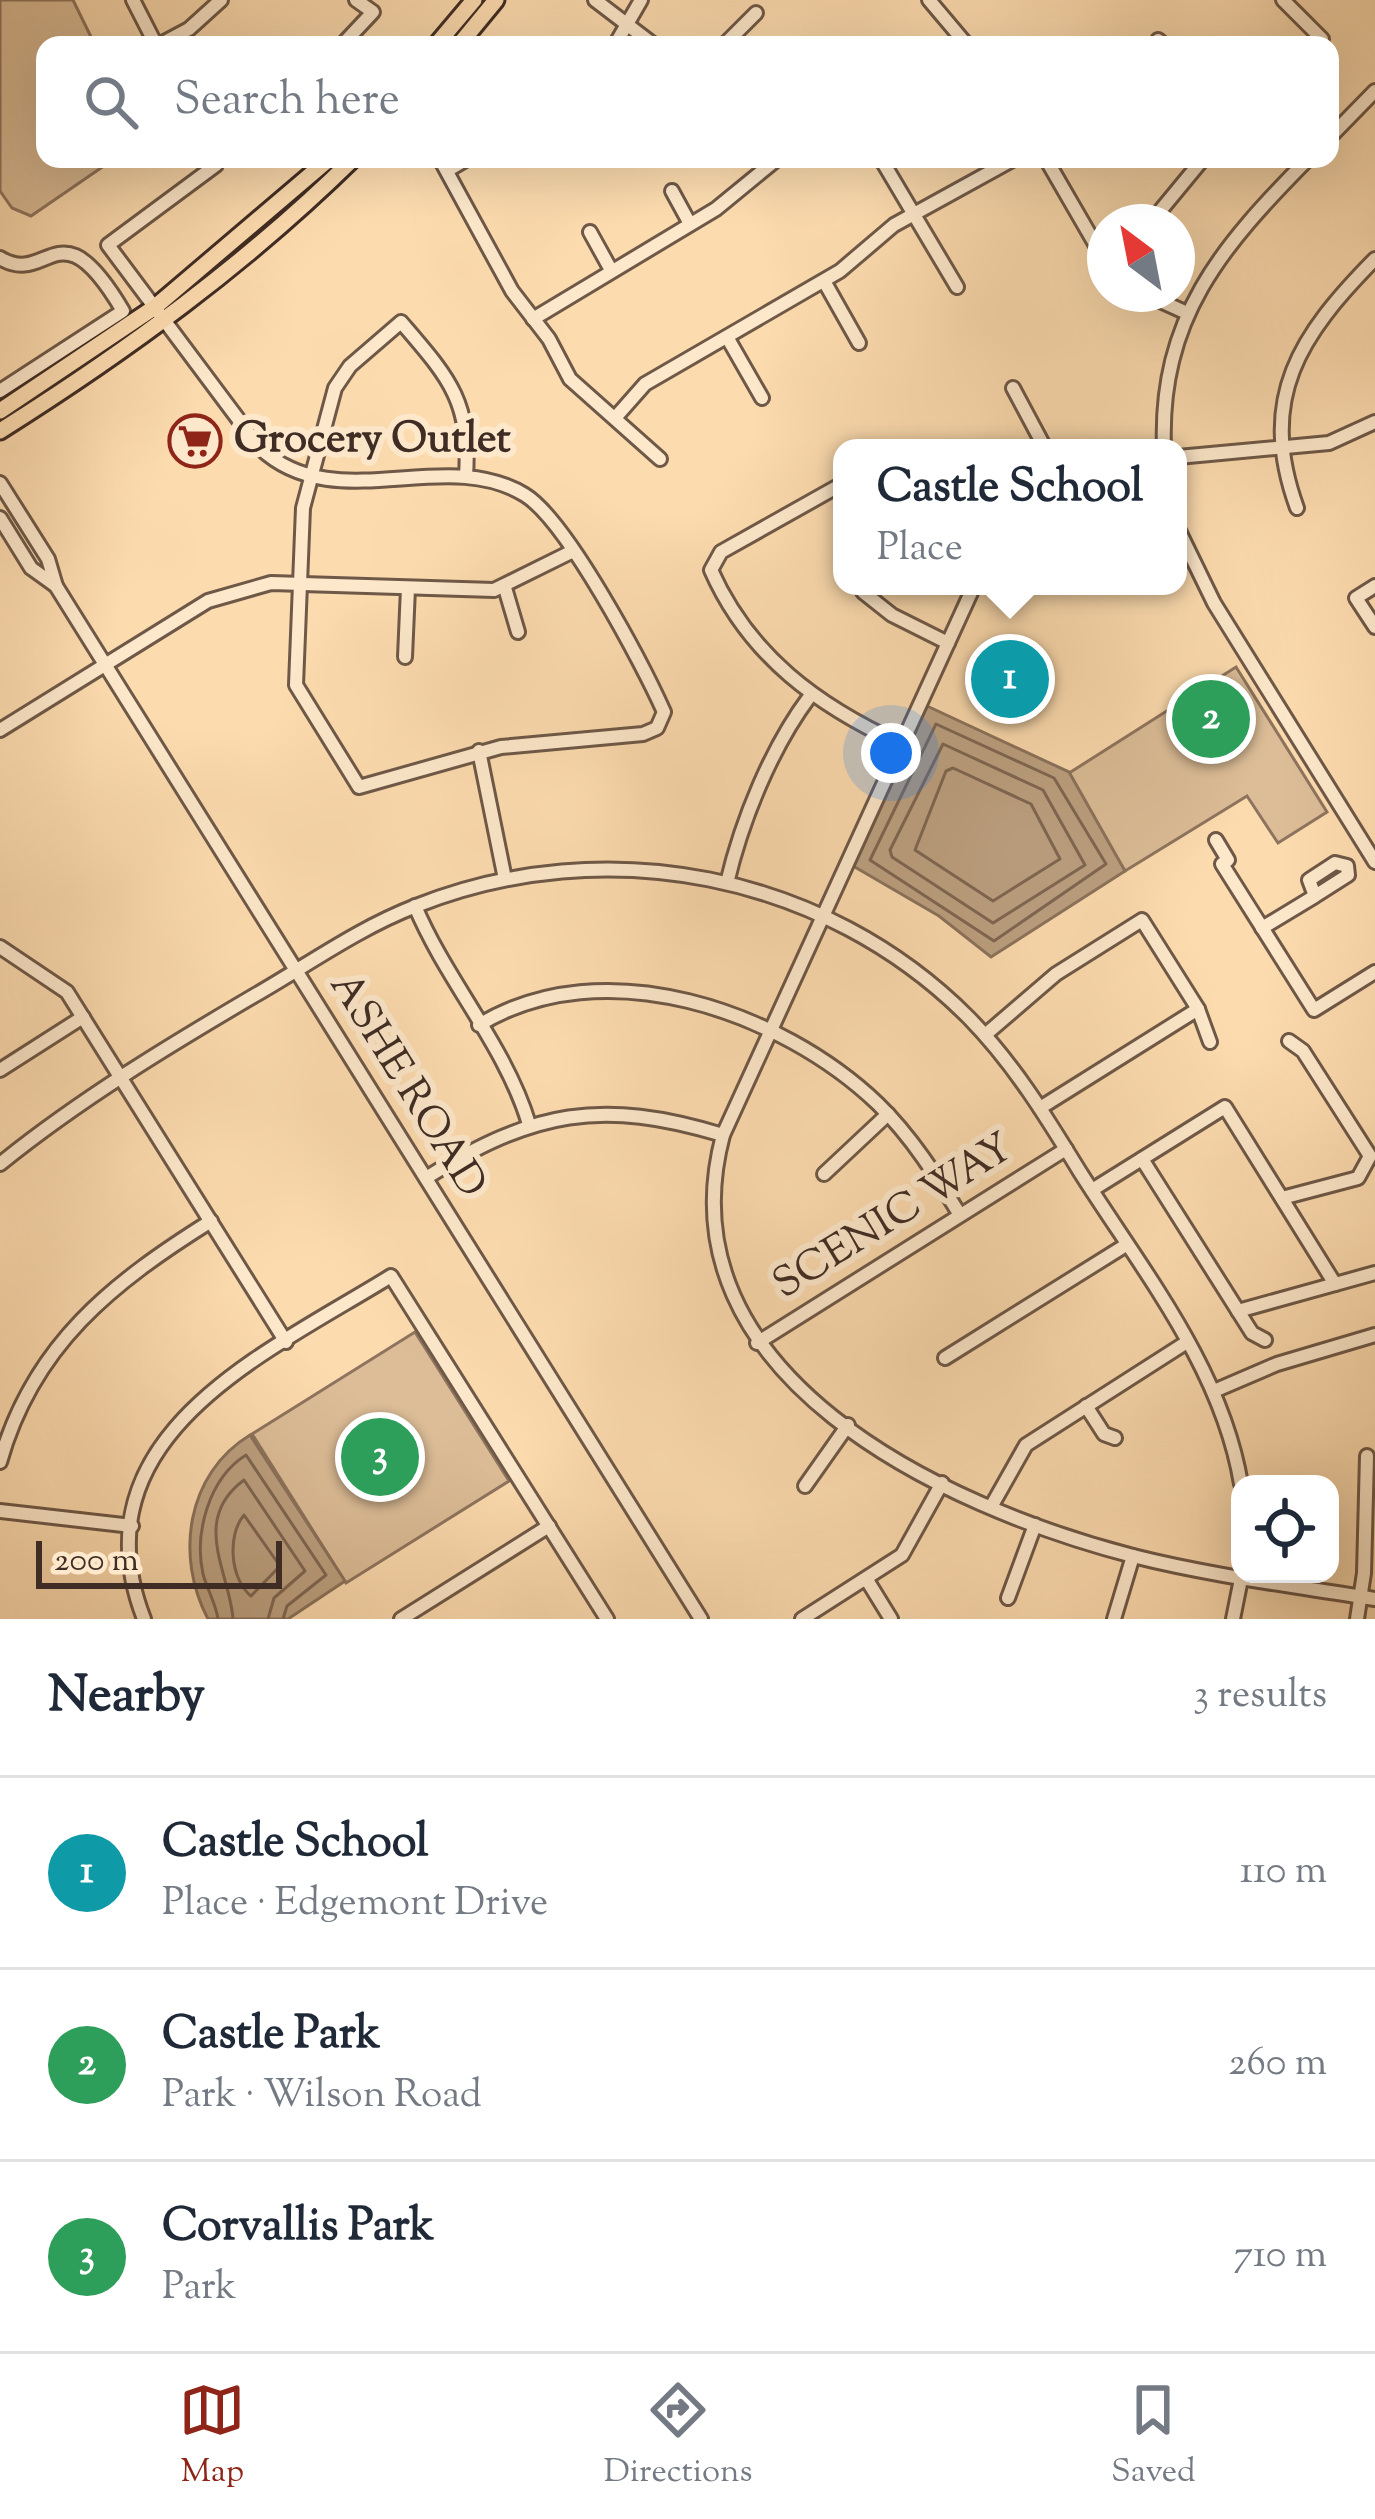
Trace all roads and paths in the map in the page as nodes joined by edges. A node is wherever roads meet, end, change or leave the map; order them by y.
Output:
1 (134, 0) edge
2 (221, 0) edge
3 (356, 0) edge
4 (474, 0) edge
5 (496, 0) edge
6 (595, 0) edge
7 (641, 0) edge
8 (929, 0) edge
9 (1283, 0) edge
10 (756, 13) dead end
11 (629, 26) junction
12 (152, 36) edge
13 (175, 36) edge
14 (350, 36) edge
15 (444, 36) edge
16 (466, 36) edge
17 (622, 36) edge
18 (642, 36) edge
19 (733, 36) edge
20 (959, 36) edge
21 (1314, 36) edge
22 (1375, 91) edge
23 (1339, 128) edge
24 (206, 168) edge
25 (319, 168) edge
26 (343, 168) edge
27 (446, 168) edge
28 (767, 168) edge
29 (887, 168) edge
30 (998, 168) edge
31 (1051, 168) edge
32 (1196, 168) edge
33 (1299, 168) edge
34 (672, 191) dead end
35 (1166, 204) edge
36 (916, 213) junction
37 (690, 224) junction
38 (1087, 230) edge
39 (590, 232) dead end
40 (0, 258) edge
41 (1375, 259) edge
42 (611, 269) junction
43 (824, 281) junction
44 (956, 287) dead end
45 (1183, 312) edge
46 (161, 313) junction
47 (1187, 314) junction
48 (533, 319) junction
49 (727, 337) junction
50 (859, 343) dead end
51 (1012, 388) dead end
52 (0, 391) edge
53 (762, 398) dead end
54 (0, 410) edge
55 (615, 418) junction
56 (1375, 422) edge
57 (0, 431) edge
58 (1040, 439) edge
59 (1164, 439) edge
60 (1282, 448) junction
61 (1187, 456) edge
62 (660, 459) dead end
63 (309, 473) junction
64 (466, 476) junction
65 (0, 483) edge
66 (833, 489) edge
67 (1297, 508) dead end
68 (0, 518) edge
69 (1187, 548) edge
70 (573, 551) junction
71 (300, 584) junction
72 (56, 586) junction
73 (1375, 586) edge
74 (505, 587) junction
75 (408, 588) junction
76 (867, 595) edge
77 (970, 595) edge
78 (1375, 627) edge
79 (518, 632) dead end
80 (948, 643) junction
81 (405, 657) dead end
82 (105, 666) junction
83 (810, 696) junction
84 (0, 730) edge
85 (901, 744) junction
86 (479, 751) junction
87 (1375, 826) edge
88 (1359, 836) junction
89 (1216, 840) dead end
90 (1375, 862) edge
91 (505, 879) junction
92 (727, 883) junction
93 (1316, 896) dead end
94 (415, 906) junction
95 (822, 915) junction
96 (1262, 928) junction
97 (0, 947) edge
98 (297, 972) junction
99 (1374, 976) edge
100 (1198, 1009) junction
101 (83, 1017) junction
102 (479, 1024) junction
103 (769, 1029) junction
104 (985, 1034) junction
105 (1289, 1041) dead end
106 (1210, 1042) dead end
107 (0, 1070) edge
108 (122, 1081) junction
109 (1040, 1108) junction
110 (888, 1114) junction
111 (529, 1124) junction
112 (723, 1135) junction
113 (1066, 1149) junction
114 (1142, 1159) junction
115 (0, 1163) edge
116 (824, 1174) dead end
117 (426, 1178) junction
118 (1092, 1190) junction
119 (1282, 1198) junction
120 (960, 1216) junction
121 (211, 1222) junction
122 (1126, 1245) junction
123 (1375, 1273) edge
124 (1335, 1284) junction
125 (1238, 1311) junction
126 (1375, 1335) edge
127 (1264, 1340) dead end
128 (286, 1342) junction
129 (1187, 1342) junction
130 (757, 1343) junction
131 (945, 1358) dead end
132 (1214, 1391) junction
133 (1086, 1406) junction
134 (848, 1425) junction
135 (1115, 1438) dead end
136 (1367, 1456) dead end
137 (0, 1462) edge
138 (1238, 1475) edge
139 (942, 1483) junction
140 (805, 1486) dead end
141 (991, 1507) junction
142 (0, 1511) edge
143 (1036, 1525) junction
144 (132, 1526) junction
145 (549, 1526) junction
146 (1133, 1556) junction
147 (1231, 1573) edge
148 (867, 1580) junction
149 (1240, 1583) edge
150 (1286, 1583) edge
151 (1008, 1598) dead end
152 (1368, 1598) edge
153 (144, 1619) edge
154 (401, 1619) edge
155 (607, 1619) edge
156 (701, 1619) edge
157 (802, 1619) edge
158 (891, 1619) edge
159 (1114, 1619) edge
160 (1233, 1619) edge
161 (1357, 1619) edge

1 - 12 street
2 - 13 street
3 - 14 street
4 - 15 main road
5 - 16 main road
6 - 11 street
7 - 11 street
8 - 20 street
9 - 21 street
10 - 19 street
11 - 17 street
11 - 18 street
22 - 23 street
24 - 46 street
25 - 46 main road
26 - 46 main road
27 - 48 street
28 - 37 street
29 - 36 street
30 - 36 street
31 - 38 street
32 - 35 street
33 - 47 street
34 - 37 street
36 - 43 street
36 - 44 street
37 - 42 street
39 - 42 street
40 - 52 street
41 - 60 street
42 - 48 street
43 - 49 street
43 - 50 street
45 - 47 street
46 - 54 main road
46 - 57 main road
46 - 63 street
47 - 59 street
48 - 55 street
49 - 53 street
49 - 55 street
51 - 58 street
55 - 62 street
56 - 60 street
60 - 61 street
60 - 67 street
63 - 64 street
63 - 64 street
63 - 71 street
64 - 70 street
65 - 72 street, ASHE ROAD
66 - 83 street
68 - 72 street, ASHE ROAD
69 - 88 street
70 - 74 street
70 - 86 street
71 - 75 street
71 - 82 street
71 - 86 street
72 - 82 street, ASHE ROAD
73 - 78 street
74 - 75 street
74 - 79 street
75 - 81 street
76 - 80 street
77 - 80 street
80 - 85 street
82 - 84 street
82 - 98 street, ASHE ROAD
83 - 85 street
83 - 92 street
85 - 95 street
86 - 91 street
87 - 88 street
88 - 90 street
89 - 96 street
91 - 92 street
91 - 94 street
92 - 95 street
93 - 96 street
94 - 98 street
94 - 102 street
95 - 103 street
95 - 104 street
96 - 99 street
97 - 101 street
98 - 108 street
98 - 117 street, ASHE ROAD
100 - 104 street
100 - 106 street
100 - 109 street
101 - 107 street
101 - 108 street
102 - 103 street
102 - 111 street
103 - 110 street
103 - 112 street
104 - 109 street
105 - 119 street
108 - 115 street
108 - 121 street
109 - 113 street
110 - 116 street
110 - 120 street
111 - 112 street
111 - 117 street
112 - 130 street
113 - 118 street
113 - 120 street, SCENIC WAY
114 - 118 street
114 - 119 street
114 - 125 street
117 - 156 street, ASHE ROAD
118 - 122 street
119 - 124 street
120 - 130 street, SCENIC WAY
121 - 128 street
121 - 137 street
122 - 129 street
122 - 131 street
123 - 124 street
124 - 125 street
125 - 127 street
126 - 132 street
128 - 144 street
128 - 145 street
129 - 132 street
129 - 133 street
130 - 134 street
132 - 138 street
133 - 135 street
133 - 141 street
134 - 139 street
134 - 140 street
136 - 152 street
139 - 141 street
139 - 148 street
141 - 143 street
142 - 144 street
143 - 146 street
143 - 151 street
144 - 153 street
145 - 154 street
145 - 155 street
146 - 147 street
146 - 159 street
148 - 157 street
148 - 158 street
149 - 160 street
150 - 152 street
152 - 161 street

